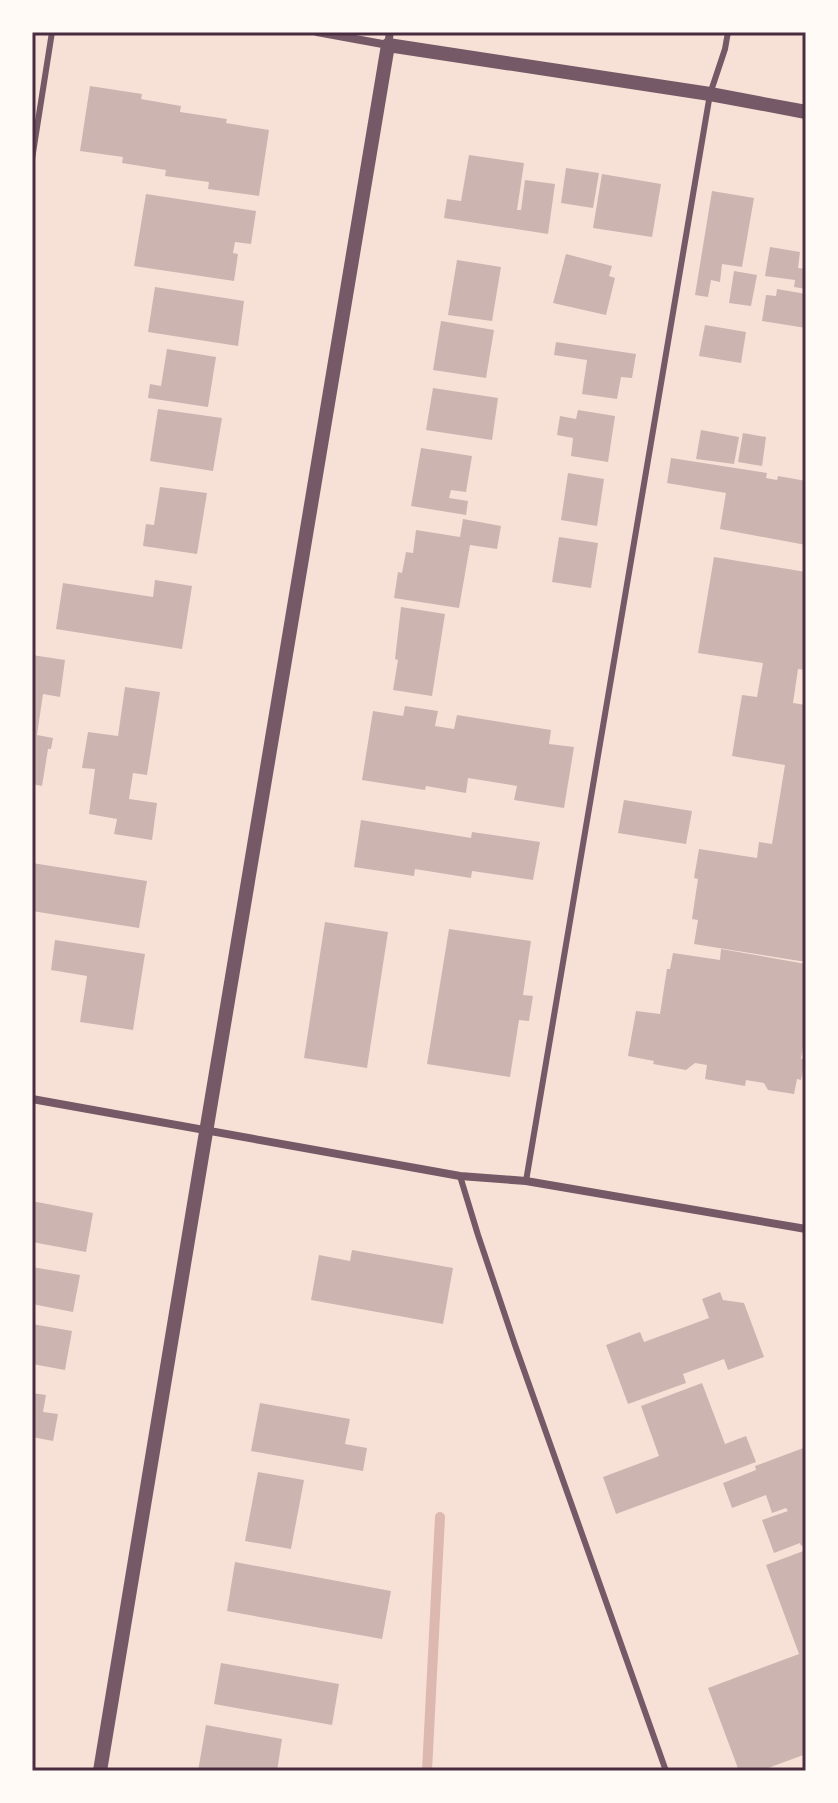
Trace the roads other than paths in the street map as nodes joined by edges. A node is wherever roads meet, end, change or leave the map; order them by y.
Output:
1 (52, 32) edge
2 (317, 32) edge
3 (728, 32) edge
4 (389, 38) edge
5 (710, 94) junction
6 (806, 112) edge
7 (32, 159) edge
8 (32, 1099) edge
9 (207, 1129) junction
10 (460, 1176) junction
11 (526, 1181) junction
12 (806, 1229) edge
13 (100, 1771) edge
14 (666, 1771) edge

1 - 7 lane
2 - 4 street
3 - 5 lane
4 - 5 street
4 - 9 street
5 - 6 street
5 - 11 lane
8 - 9 street
9 - 10 street
9 - 13 street
10 - 11 street
10 - 14 lane
11 - 12 street

